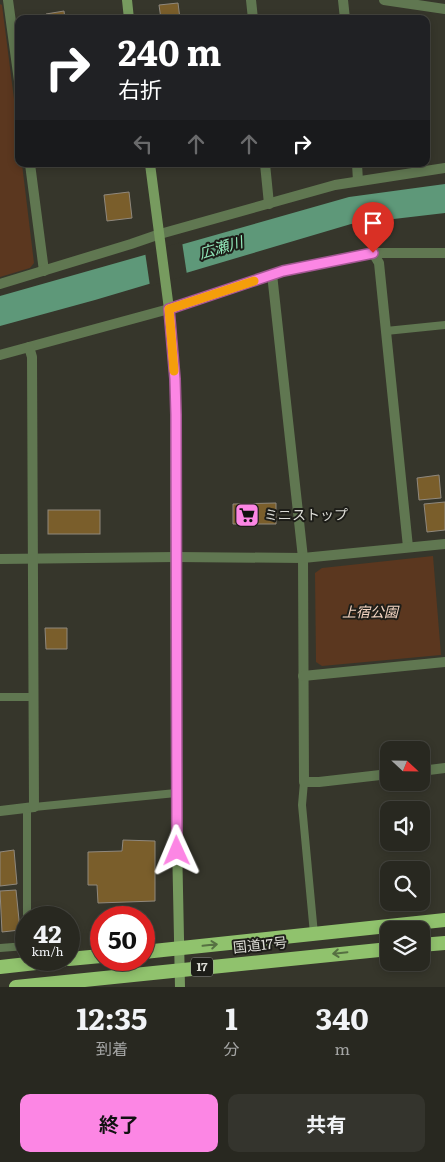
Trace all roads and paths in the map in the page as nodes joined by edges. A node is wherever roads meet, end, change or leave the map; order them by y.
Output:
1 (8, 0) edge
2 (127, 0) edge
3 (251, 0) edge
4 (343, 0) edge
5 (384, 0) edge
6 (445, 9) edge
7 (129, 15) edge
8 (252, 15) edge
9 (345, 15) edge
10 (15, 41) edge
11 (30, 167) edge
12 (150, 167) edge
13 (265, 167) edge
14 (357, 167) edge
15 (445, 168) edge
16 (358, 181) junction
17 (269, 204) junction
18 (160, 234) junction
19 (373, 253) junction
20 (445, 253) edge
21 (44, 271) junction
22 (272, 274) junction
23 (0, 284) edge
24 (169, 309) junction
25 (445, 325) edge
26 (386, 331) junction
27 (29, 347) junction
28 (0, 355) edge
29 (445, 544) edge
30 (408, 547) junction
31 (176, 557) junction
32 (303, 558) junction
33 (0, 559) edge
34 (33, 559) junction
35 (445, 662) edge
36 (303, 676) junction
37 (0, 697) edge
38 (33, 697) junction
39 (445, 768) edge
40 (430, 770) edge
41 (380, 775) edge
42 (304, 782) junction
43 (176, 793) junction
44 (30, 807) junction
45 (0, 811) edge
46 (27, 906) edge
47 (445, 920) edge
48 (314, 934) junction
49 (445, 943) edge
50 (430, 944) edge
51 (15, 947) edge
52 (0, 948) edge
53 (179, 948) junction
54 (380, 949) edge
55 (155, 951) edge
56 (15, 964) edge
57 (0, 967) edge
58 (180, 970) junction
59 (16, 987) edge
60 (180, 987) edge

1 - 10 street
2 - 7 main road
3 - 8 street
4 - 9 street
5 - 6 street
11 - 21 street
12 - 18 main road
13 - 17 street
14 - 16 street
15 - 16 street
16 - 17 street
17 - 18 street
18 - 21 street
18 - 24 main road
19 - 20 street
19 - 22 street
19 - 26 street
21 - 23 street
22 - 24 street
22 - 32 street
24 - 27 street
24 - 31 main road
25 - 26 lane
26 - 30 street
27 - 28 street
27 - 34 street
29 - 30 street
30 - 32 street
31 - 32 street
31 - 34 street
31 - 43 main road
32 - 36 street
33 - 34 street
34 - 38 street
35 - 36 street
36 - 42 street
37 - 38 lane
38 - 44 street
39 - 40 street
41 - 42 street
42 - 48 lane
43 - 44 lane
43 - 53 main road
44 - 45 street
44 - 46 lane
47 - 48 highway, 国道17号 / 17
53 -> 48 highway, 国道17号 / 17
49 - 50 highway
51 - 52 lane
53 - 55 highway, 国道17号 / 17
53 - 58 main road
54 -> 58 highway, 国道17号 / 17
56 - 57 highway
58 - 59 highway, 国道17号 / 17
58 - 60 main road

